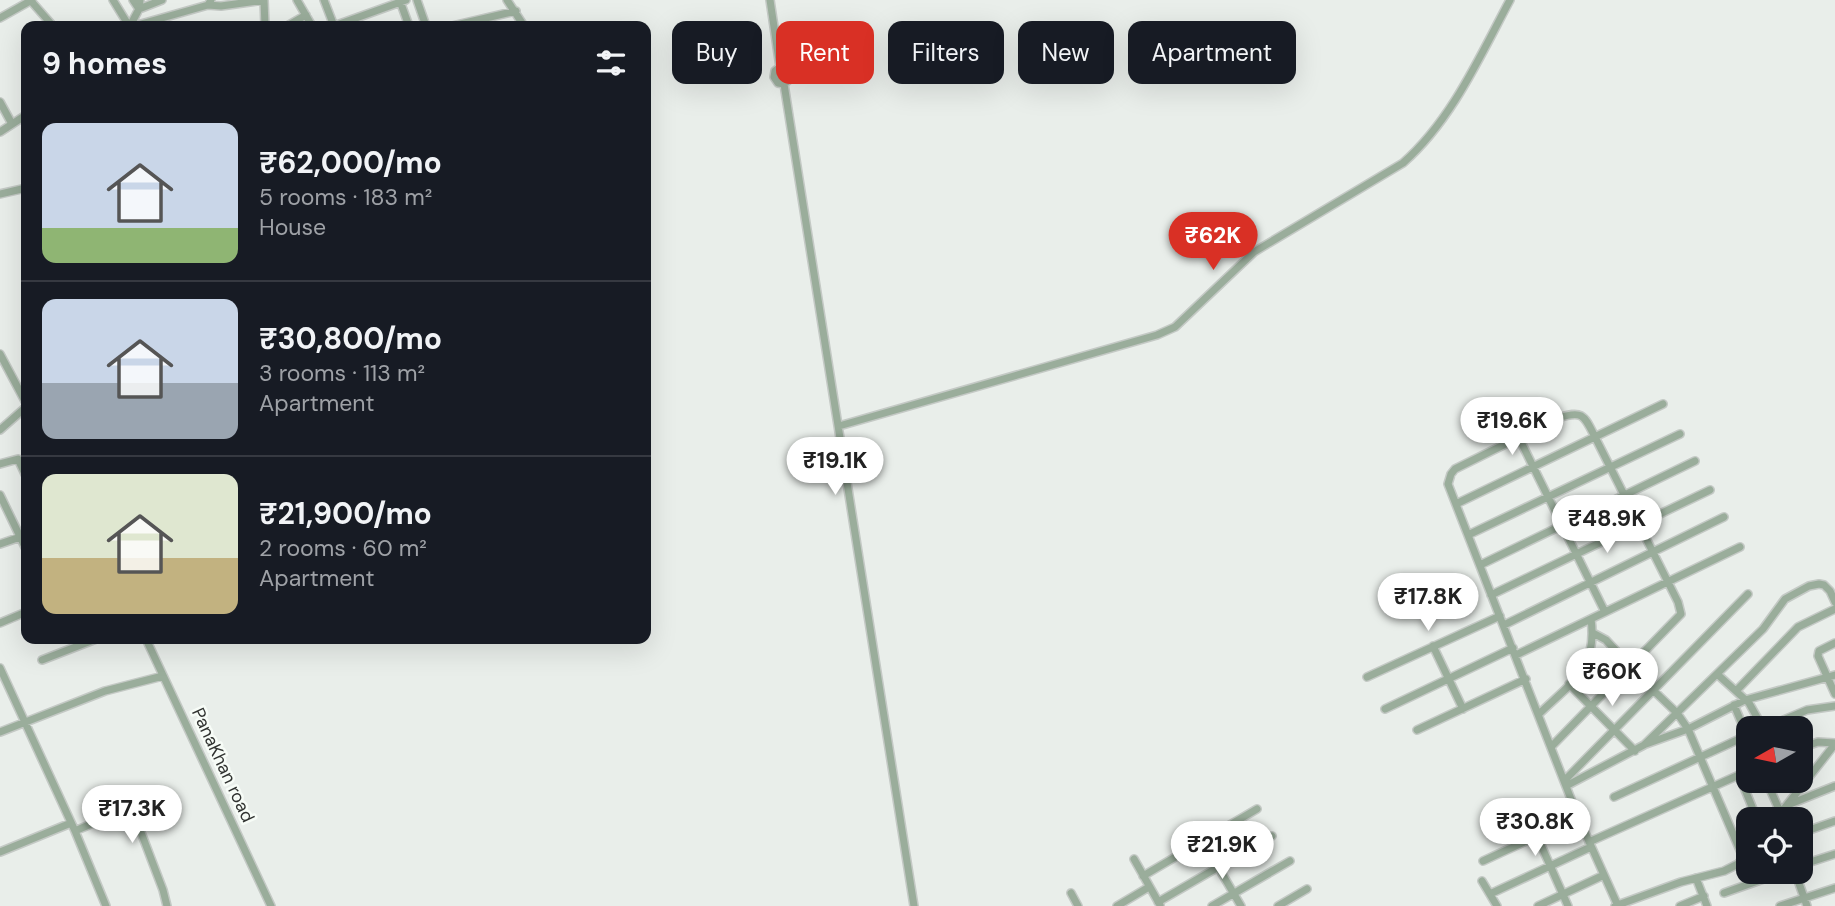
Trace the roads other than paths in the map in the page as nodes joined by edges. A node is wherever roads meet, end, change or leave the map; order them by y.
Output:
1 (31, 0) edge
2 (113, 0) edge
3 (134, 0) edge
4 (140, 0) edge
5 (162, 0) edge
6 (264, 0) edge
7 (298, 0) edge
8 (324, 0) edge
9 (417, 0) edge
10 (507, 0) edge
11 (769, 0) edge
12 (1510, 0) edge
13 (402, 1) edge
14 (209, 2) edge
15 (139, 9) junction
16 (516, 11) junction
17 (306, 15) junction
18 (0, 18) edge
19 (49, 21) edge
20 (128, 21) edge
21 (133, 21) edge
22 (164, 21) edge
23 (265, 21) edge
24 (296, 21) edge
25 (309, 21) edge
26 (332, 21) edge
27 (348, 21) edge
28 (408, 21) edge
29 (424, 21) edge
30 (473, 21) edge
31 (521, 21) edge
32 (0, 102) edge
33 (21, 118) edge
34 (12, 124) junction
35 (0, 132) edge
36 (21, 189) edge
37 (0, 194) edge
38 (0, 354) edge
39 (21, 395) edge
40 (1663, 404) dead end
41 (21, 410) edge
42 (839, 426) junction
43 (0, 430) edge
44 (1680, 434) dead end
45 (1595, 437) junction
46 (1519, 438) junction
47 (1695, 461) dead end
48 (0, 464) edge
49 (21, 465) edge
50 (1534, 467) junction
51 (1611, 467) junction
52 (1710, 490) dead end
53 (0, 495) edge
54 (1625, 495) junction
55 (1549, 497) junction
56 (1456, 505) junction
57 (1724, 517) dead end
58 (1563, 524) junction
59 (1638, 524) junction
60 (21, 532) edge
61 (1468, 535) junction
62 (21, 537) edge
63 (0, 544) edge
64 (1740, 547) dead end
65 (1653, 552) junction
66 (1577, 553) junction
67 (1480, 565) junction
68 (1668, 582) junction
69 (1591, 583) junction
70 (1491, 594) junction
71 (1748, 594) dead end
72 (1835, 602) edge
73 (1835, 609) edge
74 (1605, 612) junction
75 (21, 614) edge
76 (1500, 616) junction
77 (1591, 619) junction
78 (0, 624) edge
79 (1504, 625) junction
80 (1593, 633) junction
81 (1835, 643) edge
82 (83, 644) edge
83 (148, 644) edge
84 (1433, 646) junction
85 (1514, 651) junction
86 (42, 660) dead end
87 (1586, 665) junction
88 (1631, 667) junction
89 (0, 668) edge
90 (1717, 674) junction
91 (163, 676) junction
92 (1831, 676) edge
93 (1367, 677) dead end
94 (1448, 679) junction
95 (1526, 679) junction
96 (1569, 684) junction
97 (1609, 689) junction
98 (1653, 691) junction
99 (1736, 691) junction
100 (1835, 694) edge
101 (1745, 700) junction
102 (1734, 705) junction
103 (1591, 706) junction
104 (1835, 706) edge
105 (1385, 709) dead end
106 (1463, 709) junction
107 (1676, 713) junction
108 (1539, 715) junction
109 (1739, 716) edge
110 (1757, 716) edge
111 (1793, 716) edge
112 (25, 722) junction
113 (1688, 729) junction
114 (1417, 730) dead end
115 (1614, 730) junction
116 (0, 732) edge
117 (1736, 742) edge
118 (1835, 743) edge
119 (1813, 744) edge
120 (1644, 745) junction
121 (1551, 747) junction
122 (1635, 751) junction
123 (1700, 757) junction
124 (1736, 776) edge
125 (1565, 783) junction
126 (1835, 786) edge
127 (1713, 787) junction
128 (1614, 797) dead end
129 (1788, 804) junction
130 (1786, 807) edge
131 (1257, 809) dead end
132 (1578, 817) junction
133 (1835, 821) edge
134 (71, 822) junction
135 (1194, 826) dead end
136 (1813, 829) edge
137 (75, 831) junction
138 (1736, 834) edge
139 (1272, 836) dead end
140 (1536, 836) junction
141 (1202, 840) junction
142 (1590, 845) junction
143 (0, 852) edge
144 (1835, 854) edge
145 (1133, 859) dead end
146 (1483, 861) dead end
147 (1813, 861) edge
148 (1290, 862) dead end
149 (1736, 864) edge
150 (1550, 866) junction
151 (1218, 868) junction
152 (1604, 875) junction
153 (1143, 876) junction
154 (1696, 878) junction
155 (1482, 881) dead end
156 (1748, 884) edge
157 (1799, 884) edge
158 (1149, 887) junction
159 (1835, 888) edge
160 (1307, 889) dead end
161 (1724, 892) dead end
162 (1071, 893) dead end
163 (1234, 893) junction
164 (1490, 894) junction
165 (1563, 894) junction
166 (266, 896) junction
167 (1704, 896) junction
168 (1806, 902) edge
169 (1159, 904) edge
170 (106, 906) edge
171 (167, 906) edge
172 (260, 906) edge
173 (271, 906) edge
174 (914, 906) edge
175 (1078, 906) edge
176 (1117, 906) edge
177 (1212, 906) edge
178 (1241, 906) edge
179 (1278, 906) edge
180 (1497, 906) edge
181 (1538, 906) edge
182 (1568, 906) edge
183 (1616, 906) edge
184 (1680, 906) edge
185 (1707, 906) edge
186 (1780, 906) edge

1 - 18 street
1 - 19 street
2 - 20 street
3 - 15 street
4 - 15 street
5 - 15 street
6 - 14 street
6 - 23 street
7 - 17 street
8 - 26 street
9 - 29 street
10 - 16 street
11 - 42 street
12 - 42 street
13 - 27 street
13 - 28 street
14 - 22 street
15 - 21 street
16 - 30 street
16 - 31 street
17 - 24 street
17 - 25 street
32 - 34 street
33 - 34 street
34 - 35 street
36 - 37 street
38 - 39 street
40 - 45 street
41 - 43 street
42 - 174 street
44 - 51 street
45 - 46 street
45 - 50 street
45 - 51 street
46 - 50 street
46 - 56 street
47 - 54 street
48 - 49 street
50 - 55 street
50 - 56 street
51 - 54 street
51 - 55 street
52 - 59 street
53 - 60 street
54 - 58 street
54 - 59 street
55 - 58 street
55 - 61 street
56 - 61 street
57 - 65 street
58 - 66 street
58 - 67 street
59 - 65 street
59 - 66 street
61 - 67 street
62 - 63 street
64 - 68 street
65 - 68 street
65 - 69 street
66 - 69 street
66 - 70 street
67 - 70 street
68 - 74 street
68 - 88 street
69 - 74 street
69 - 79 street
70 - 76 street
71 - 98 street
72 - 90 street
73 - 99 street
74 - 77 street
75 - 78 street
76 - 79 street
76 - 84 street
77 - 80 street
77 - 85 street
79 - 85 street
80 - 87 street
80 - 88 street
81 - 92 street
82 - 86 street
83 - 91 street, PanaKhan road
84 - 93 street
84 - 94 street
85 - 94 street
85 - 95 street
87 - 96 street
87 - 97 street
88 - 97 street
89 - 112 street
90 - 99 street
90 - 107 street
91 - 112 street
91 - 166 street, PanaKhan road
92 - 100 street
92 - 101 street
94 - 105 street
94 - 106 street
95 - 106 street
95 - 108 street
96 - 103 street
96 - 108 street
97 - 103 street
98 - 107 street
98 - 115 street
99 - 101 street
101 - 102 street
101 - 110 street
102 - 109 street
102 - 113 street
103 - 115 street
103 - 121 street
104 - 111 street
106 - 114 street
107 - 113 street
107 - 120 street
108 - 121 street
112 - 116 street
112 - 134 street
113 - 120 street
113 - 123 street
115 - 122 street
115 - 125 street
117 - 123 street
118 - 119 street
118 - 129 street
120 - 122 street
121 - 125 street
122 - 125 street
123 - 127 street
123 - 128 street
124 - 127 street
125 - 132 street
126 - 129 street
127 - 138 street
127 - 142 street
129 - 130 street
131 - 141 street
132 - 140 street
132 - 142 street
133 - 136 street
134 - 137 street
134 - 143 street
135 - 141 street
137 - 170 street
137 - 171 street
139 - 151 street
140 - 146 street
140 - 150 street
141 - 151 street
141 - 153 street
142 - 150 street
142 - 152 street
144 - 147 street
145 - 153 street
148 - 163 street
149 - 154 street
150 - 164 street
150 - 165 street
151 - 163 street
151 - 169 street
152 - 165 street
152 - 183 street
153 - 158 street
154 - 167 street
154 - 183 street
155 - 164 street
156 - 161 street
157 - 168 street
158 - 169 street
158 - 176 street
159 - 168 street
160 - 179 street
162 - 175 street
163 - 177 street
163 - 178 street
164 - 180 street
165 - 181 street
165 - 182 street
166 - 172 street
166 - 173 street, PanaKhan road
167 - 184 street
167 - 185 street
168 - 186 street

